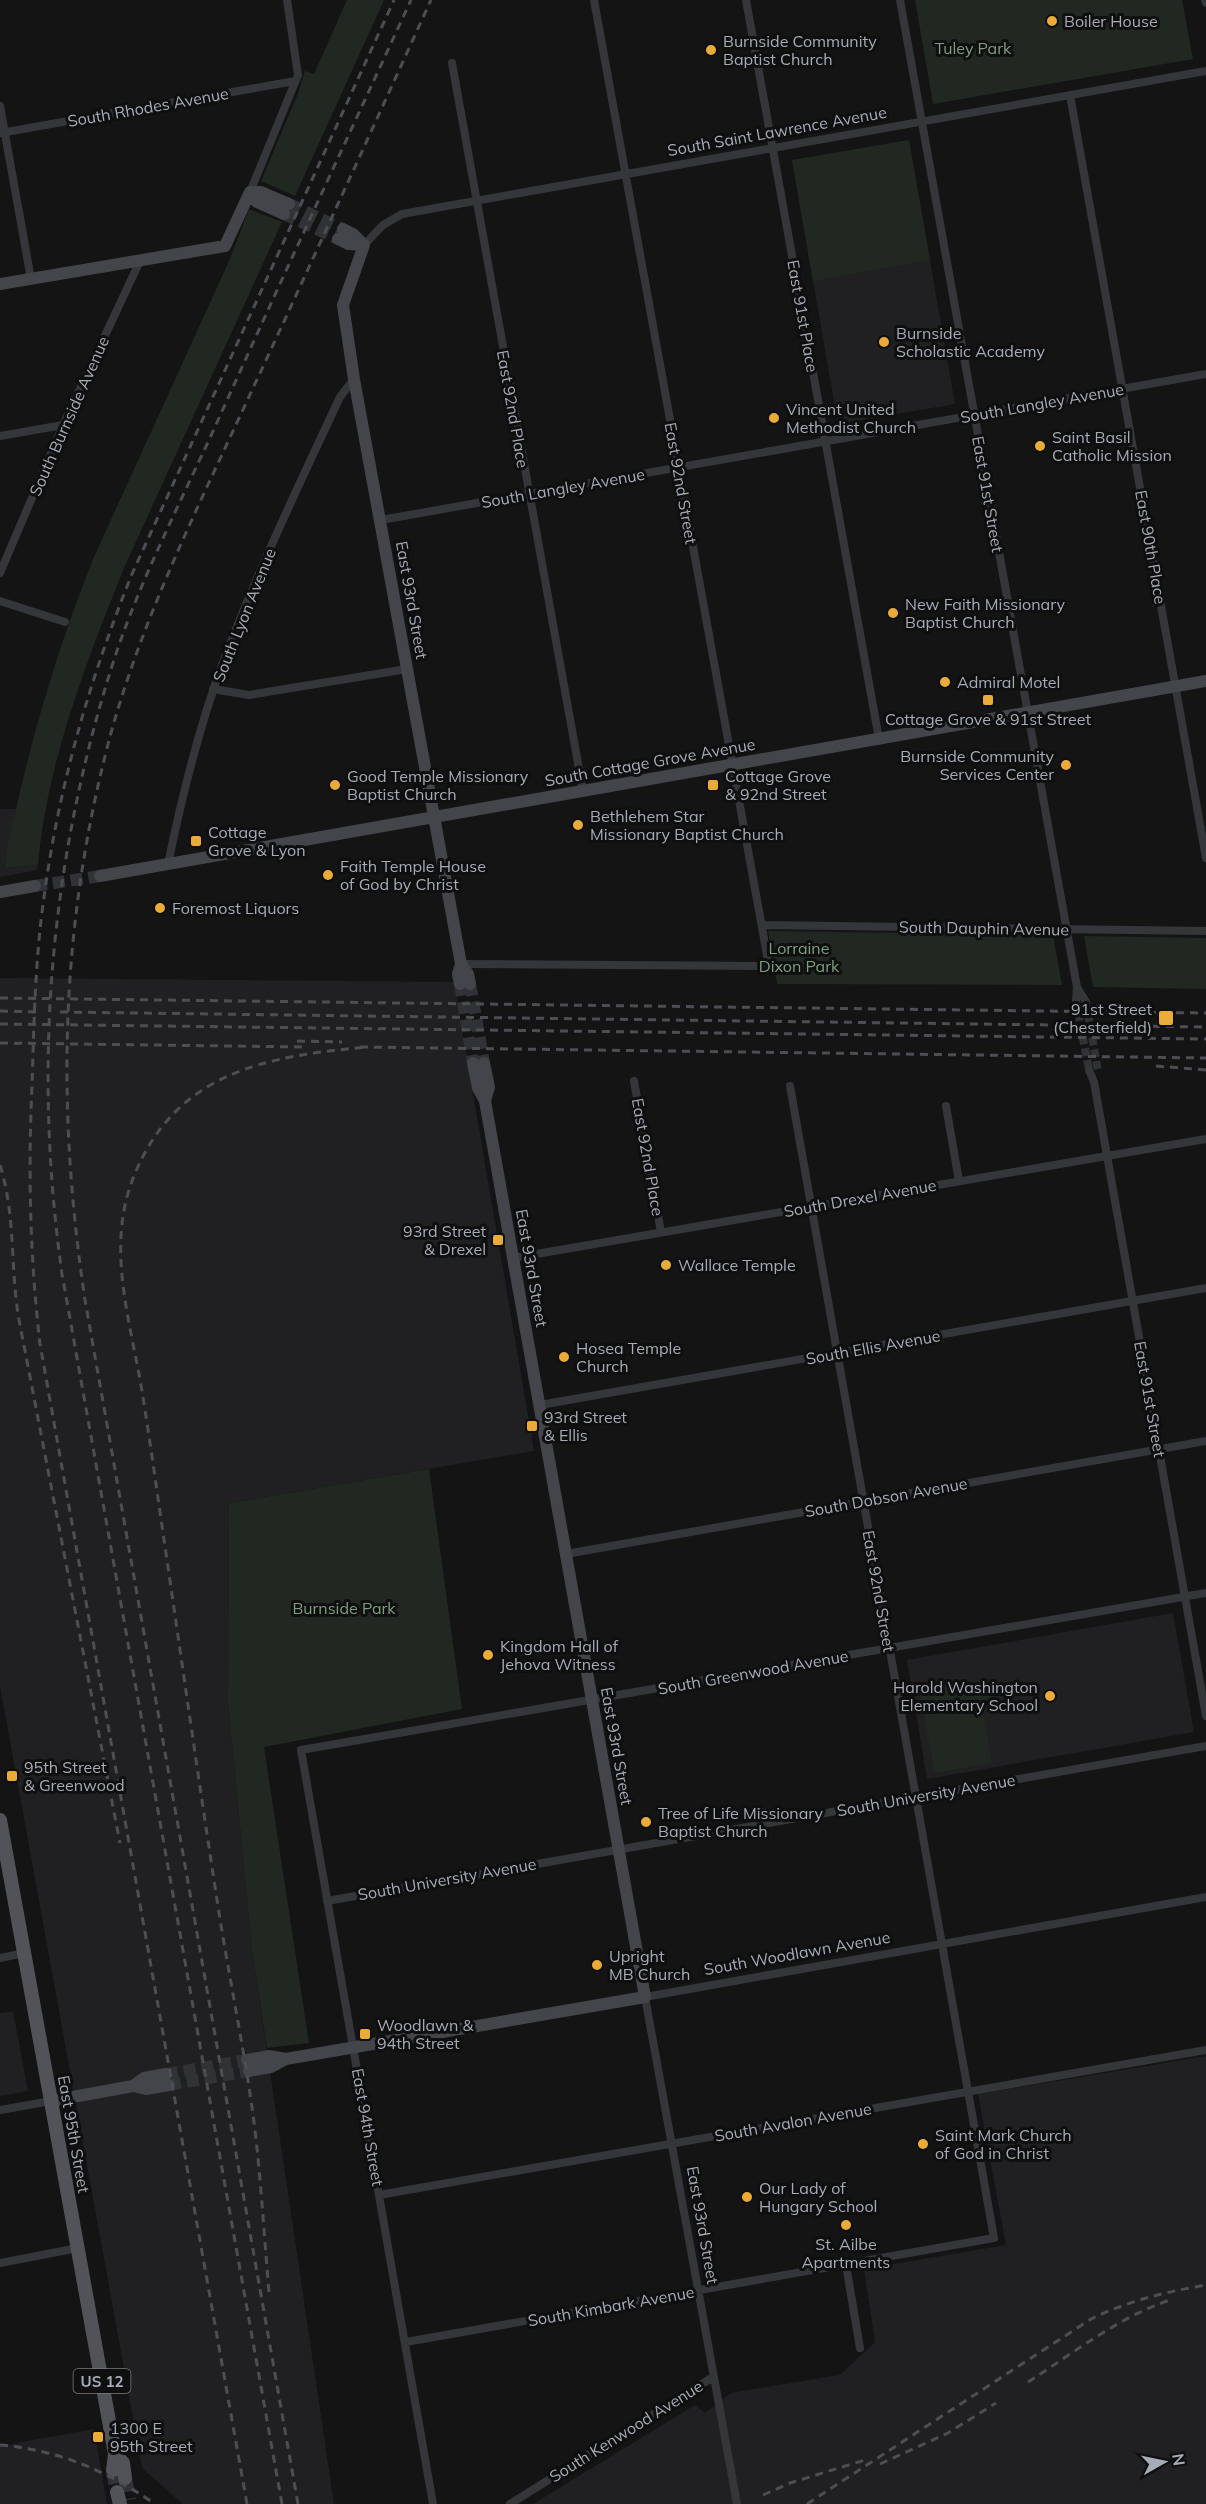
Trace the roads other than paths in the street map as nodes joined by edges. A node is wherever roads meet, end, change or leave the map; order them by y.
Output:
1 (287, 0) edge
2 (594, 0) edge
3 (746, 0) edge
4 (900, 0) edge
5 (452, 63) dead end
6 (1206, 71) edge
7 (295, 81) junction
8 (1070, 95) junction
9 (0, 106) edge
10 (921, 122) junction
11 (2, 133) edge
12 (773, 148) junction
13 (625, 175) junction
14 (250, 192) junction
15 (476, 201) junction
16 (287, 209) tunnel mouth
17 (340, 234) tunnel mouth
18 (364, 245) junction
19 (140, 261) junction
20 (31, 279) junction
21 (0, 284) edge
22 (1206, 375) edge
23 (354, 379) junction
24 (1123, 389) junction
25 (974, 416) junction
26 (63, 425) junction
27 (0, 436) edge
28 (825, 442) junction
29 (678, 468) junction
30 (529, 494) junction
31 (381, 520) junction
32 (0, 573) edge
33 (0, 601) edge
34 (65, 622) dead end
35 (407, 669) junction
36 (1206, 681) edge
37 (1175, 686) junction
38 (213, 689) junction
39 (1027, 712) junction
40 (879, 739) junction
41 (732, 764) junction
42 (582, 790) junction
43 (435, 817) junction
44 (1206, 858) edge
45 (168, 864) junction
46 (100, 876) tunnel mouth
47 (35, 886) tunnel mouth
48 (0, 892) edge
49 (762, 925) junction
50 (1066, 929) junction
51 (1206, 931) edge
52 (461, 963) junction
53 (465, 984) tunnel mouth
54 (1081, 1002) tunnel mouth
55 (479, 1063) tunnel mouth
56 (1093, 1070) tunnel mouth
57 (634, 1081) dead end
58 (790, 1086) dead end
59 (946, 1106) dead end
60 (1206, 1139) edge
61 (1107, 1156) junction
62 (959, 1181) junction
63 (812, 1206) junction
64 (661, 1232) junction
65 (513, 1258) junction
66 (1206, 1288) edge
67 (1133, 1301) junction
68 (837, 1353) junction
69 (540, 1405) junction
70 (1206, 1441) edge
71 (1159, 1449) junction
72 (864, 1501) junction
73 (566, 1554) junction
74 (1206, 1593) edge
75 (1185, 1597) junction
76 (890, 1648) junction
77 (592, 1700) junction
78 (1206, 1716) edge
79 (1206, 1746) edge
80 (301, 1750) joint
81 (916, 1797) junction
82 (0, 1820) edge
83 (618, 1849) junction
84 (1206, 1897) edge
85 (327, 1901) junction
86 (942, 1945) junction
87 (24, 1953) junction
88 (0, 1958) edge
89 (645, 1997) junction
90 (353, 2047) junction
91 (1206, 2050) edge
92 (248, 2065) tunnel mouth
93 (167, 2080) tunnel mouth
94 (968, 2092) junction
95 (51, 2101) junction
96 (0, 2110) edge
97 (671, 2144) junction
98 (379, 2195) junction
99 (994, 2238) joint
100 (78, 2248) junction
101 (0, 2263) edge
102 (846, 2265) junction
103 (698, 2291) junction
104 (406, 2342) junction
105 (860, 2348) dead end
106 (713, 2377) junction
107 (115, 2454) junction
108 (113, 2470) tunnel mouth
109 (125, 2478) tunnel mouth
110 (433, 2504) edge
111 (510, 2504) edge
112 (736, 2504) edge

1 - 7 street
2 - 13 street, East 92nd Street
3 - 12 street, East 91st Place
4 - 10 street, East 91st Street
5 - 15 street, East 92nd Place
6 - 8 street, South Saint Lawrence Avenue
7 - 11 street, South Rhodes Avenue
7 - 14 street
8 - 10 street, South Saint Lawrence Avenue
8 - 24 street, East 90th Place
9 - 11 street
10 - 12 street, South Saint Lawrence Avenue
10 - 25 street, East 91st Street
11 - 20 street
12 - 13 street, South Saint Lawrence Avenue
12 - 28 street, East 91st Place
13 - 15 street, South Saint Lawrence Avenue
13 - 29 street, East 92nd Street
14 - 16 street
14 - 19 street
15 - 18 street, South Saint Lawrence Avenue
15 - 30 street, East 92nd Place
17 - 18 street
18 - 23 street, East 93rd Street
19 - 20 street
19 - 26 street, South Burnside Avenue
20 - 21 street
22 - 24 street, South Langley Avenue
23 - 31 street, East 93rd Street
23 - 38 street, South Lyon Avenue
24 - 25 street, South Langley Avenue
24 - 37 street, East 90th Place
25 - 28 street, South Langley Avenue
25 - 39 street, East 91st Street
26 - 27 street
26 - 32 street, South Burnside Avenue
28 - 29 street, South Langley Avenue
28 - 40 street, East 91st Place
29 - 30 street, South Langley Avenue
29 - 41 street, East 92nd Street
30 - 31 street, South Langley Avenue
30 - 42 street, East 92nd Place
31 - 35 street, East 93rd Street
33 - 34 street
35 - 38 street
35 - 43 street, East 93rd Street
36 - 37 street, South Cottage Grove Avenue
37 - 39 street, South Cottage Grove Avenue
37 - 44 street, East 90th Place
38 - 45 street, South Lyon Avenue
39 - 40 street, South Cottage Grove Avenue
39 - 50 street, East 91st Street
40 - 41 street, South Cottage Grove Avenue
41 - 42 street, South Cottage Grove Avenue
41 - 49 street, East 92nd Street
42 - 43 street, South Cottage Grove Avenue
43 - 45 street, South Cottage Grove Avenue
43 - 52 street, East 93rd Street
45 - 46 street, South Cottage Grove Avenue
47 - 48 street
49 - 50 street, South Dauphin Avenue
49 - 52 street, East 92nd Street
50 - 51 street, South Dauphin Avenue
50 - 54 street, East 91st Street
52 - 53 street, East 93rd Street
55 - 65 street, East 93rd Street
56 - 61 street, East 91st Street
57 - 64 street, East 92nd Place
58 - 63 street, East 92nd Street
59 - 62 street
60 - 61 street, South Drexel Avenue
61 - 62 street, South Drexel Avenue
61 - 67 street, East 91st Street
62 - 63 street, South Drexel Avenue
63 - 64 street, South Drexel Avenue
63 - 68 street, East 92nd Street
64 - 65 street, South Drexel Avenue
65 - 69 street, East 93rd Street
66 - 67 street, South Ellis Avenue
67 - 68 street, South Ellis Avenue
67 - 71 street, East 91st Street
68 - 69 street, South Ellis Avenue
68 - 72 street, East 92nd Street
69 - 73 street, East 93rd Street
70 - 71 street, South Dobson Avenue
71 - 72 street, South Dobson Avenue
71 - 75 street, East 91st Street
72 - 73 street, South Dobson Avenue
72 - 76 street, East 92nd Street
73 - 77 street, East 93rd Street
74 - 75 street, South Greenwood Avenue
75 - 76 street, South Greenwood Avenue
75 - 78 street, East 91st Street
76 - 77 street, South Greenwood Avenue
76 - 81 street, East 92nd Street
77 - 80 street, South Greenwood Avenue
77 - 83 street, East 93rd Street
79 - 81 street, South University Avenue
80 - 85 street, East 94th Street
81 - 83 street, South University Avenue
81 - 86 street, East 92nd Street
82 - 87 main road, East 95th Street / US 12
83 - 85 street, South University Avenue
83 - 89 street, East 93rd Street
84 - 86 street, South Woodlawn Avenue
85 - 90 street, East 94th Street
86 - 89 street, South Woodlawn Avenue
86 - 94 street, East 92nd Street
87 - 88 street
87 - 95 main road, East 95th Street / US 12
89 - 90 street, South Woodlawn Avenue
89 - 97 street, East 93rd Street
90 - 92 street, South Woodlawn Avenue
90 - 98 street, East 94th Street
91 - 94 street, South Avalon Avenue
93 - 95 street
94 - 97 street, South Avalon Avenue
94 - 99 street, East 92nd Street
95 - 96 street
95 - 100 main road, East 95th Street / US 12
97 - 98 street, South Avalon Avenue
97 - 103 street, East 93rd Street
98 - 104 street, East 94th Street
99 - 102 street, South Kimbark Avenue
100 - 101 street
100 - 107 main road, East 95th Street / US 12
102 - 103 street, South Kimbark Avenue
102 - 105 street
103 - 104 street, South Kimbark Avenue
103 - 106 street, East 93rd Street
104 - 110 street, East 94th Street
106 - 111 street, South Kenwood Avenue
106 - 112 street, East 93rd Street
107 - 108 main road, East 95th Street / US 12
107 - 109 main road, East 95th Street / US 12

